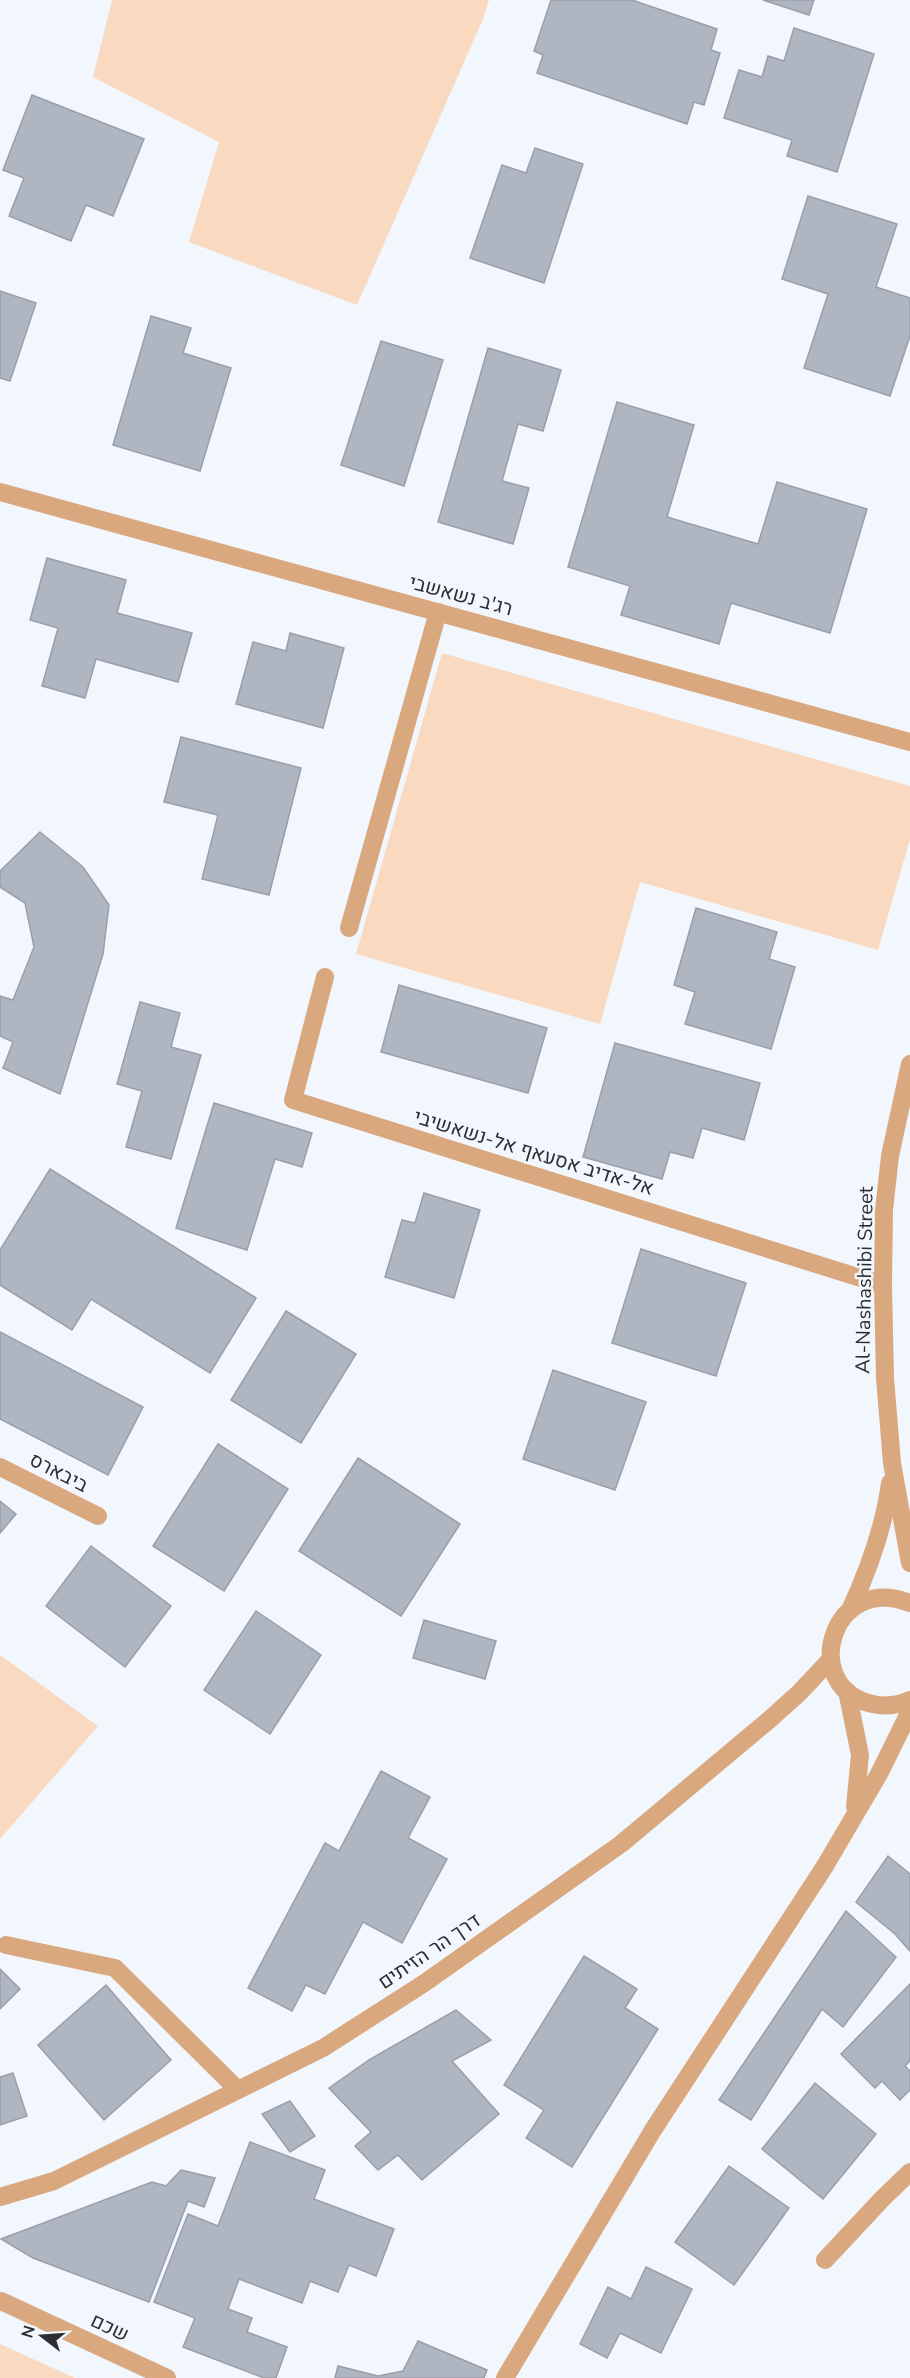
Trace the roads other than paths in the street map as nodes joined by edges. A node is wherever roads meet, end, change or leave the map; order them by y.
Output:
1 (0, 492) edge
2 (438, 612) junction
3 (910, 742) edge
4 (349, 928) dead end
5 (325, 977) dead end
6 (910, 1064) edge
7 (883, 1285) junction
8 (892, 1463) junction
9 (0, 1467) edge
10 (98, 1516) dead end
11 (910, 1563) edge
12 (910, 1603) edge
13 (850, 1610) junction
14 (831, 1659) junction
15 (848, 1691) junction
16 (910, 1700) edge
17 (910, 1711) edge
18 (850, 1823) junction
19 (6, 1945) dead end
20 (238, 2090) junction
21 (910, 2172) edge
22 (0, 2197) edge
23 (825, 2260) dead end
24 (1, 2301) edge
25 (523, 2349) junction
26 (167, 2378) edge
27 (506, 2378) edge
28 (515, 2378) edge

1 - 2 street, רג'ב נשאשבי
2 - 3 street, רג'ב נשאשבי
2 - 4 street
5 - 7 street, אל-אדיב אסעאף אל-נשאשיבי
6 - 7 street, Al-Nashashibi Street
7 - 8 street, Al-Nashashibi Street
8 - 11 street
8 - 13 street
9 - 10 street, ביבארס
12 - 13 street
13 - 14 street
14 - 15 street
14 - 20 street, דרך הר הזיתים
15 - 16 street
15 - 18 street
17 - 18 street
18 - 25 street
19 - 20 street
20 - 22 street, דרך הר הזיתים
21 - 23 street
24 - 26 street, שכם
25 - 27 street
25 - 28 street

